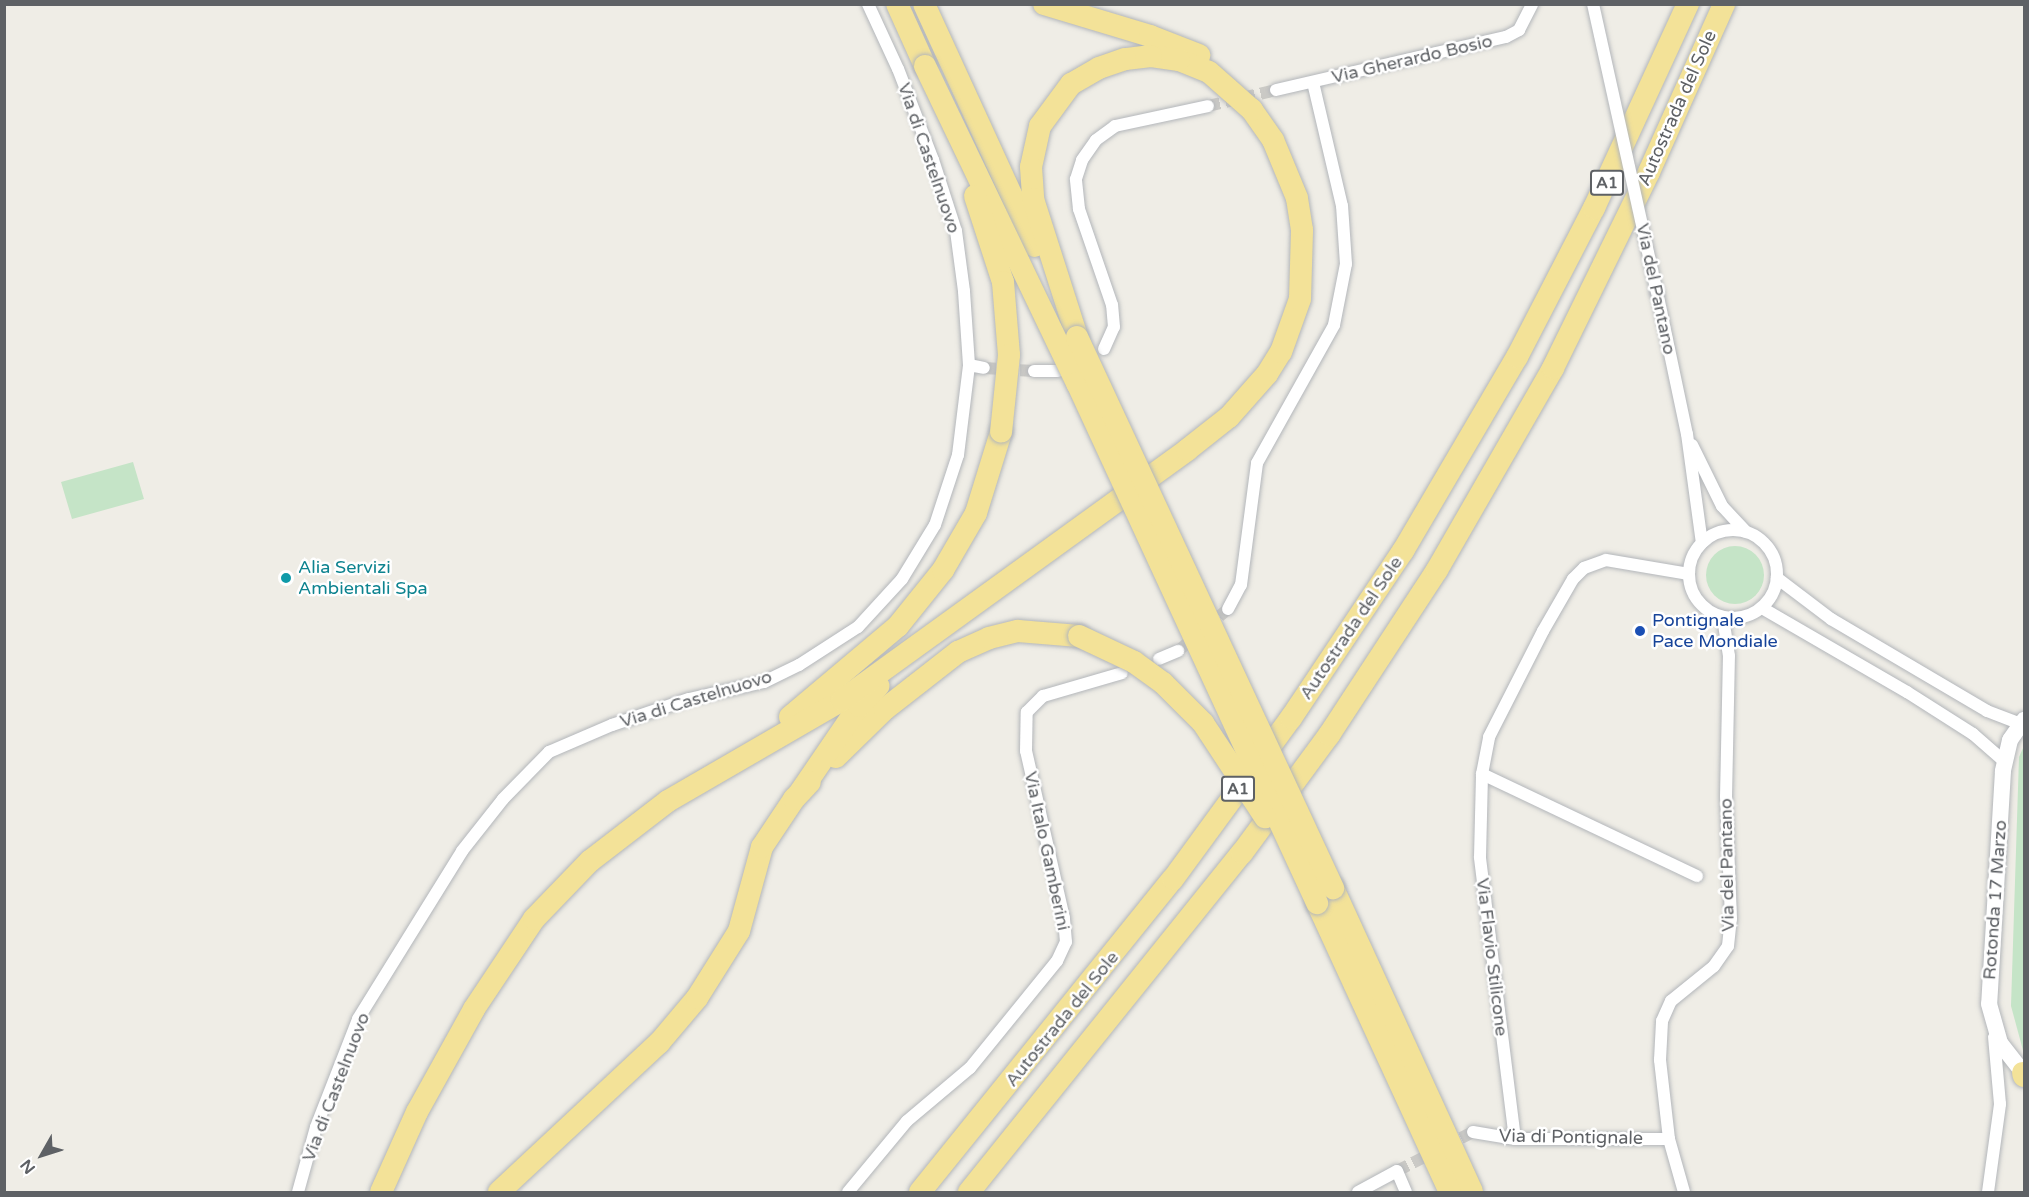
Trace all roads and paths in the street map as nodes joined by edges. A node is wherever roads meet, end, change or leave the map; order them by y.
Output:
1 (868, 4) edge
2 (897, 4) edge
3 (924, 4) edge
4 (1044, 4) edge
5 (1532, 4) edge
6 (1593, 4) edge
7 (1688, 4) edge
8 (1724, 4) edge
9 (925, 66) junction
10 (1313, 82) junction
11 (1276, 90) tunnel mouth
12 (1208, 106) tunnel mouth
13 (1077, 337) junction
14 (1104, 349) dead end
15 (969, 365) junction
16 (984, 368) tunnel mouth
17 (1058, 371) dead end
18 (1035, 372) tunnel mouth
19 (1687, 434) junction
20 (1746, 532) junction
21 (1702, 543) junction
22 (1689, 574) junction
23 (1777, 578) junction
24 (1762, 608) junction
25 (1228, 609) tunnel mouth
26 (1723, 617) junction
27 (1178, 651) tunnel mouth
28 (1159, 659) dead end
29 (1122, 673) dead end
30 (2023, 722) edge
31 (738, 760) junction
32 (2004, 761) junction
33 (1482, 774) junction
34 (801, 791) junction
35 (1697, 876) dead end
36 (1325, 896) junction
37 (1992, 1024) junction
38 (2024, 1074) edge
39 (1473, 1132) tunnel mouth
40 (1515, 1138) junction
41 (1668, 1139) junction
42 (1013, 1140) junction
43 (298, 1192) edge
44 (381, 1192) edge
45 (499, 1192) edge
46 (848, 1192) edge
47 (920, 1192) edge
48 (969, 1192) edge
49 (984, 1192) edge
50 (1358, 1192) edge
51 (1406, 1192) edge
52 (1450, 1192) edge
53 (1472, 1192) edge
54 (1684, 1192) edge
55 (1988, 1192) edge

1 - 15 street, Via di Castelnuovo
2 - 9 highway
3 - 13 highway
4 - 34 highway
5 - 10 street, Via Gherardo Bosio
6 - 19 street, Via del Pantano, bridge
7 - 47 highway, Autostrada del Sole / A1
8 - 42 highway, Autostrada del Sole / A1
9 - 31 highway, bridge
9 - 36 highway, bridge
10 - 11 street, Via Gherardo Bosio
10 - 25 street
12 - 14 street
13 - 31 highway
13 - 36 highway, bridge
15 - 16 street
15 - 43 street, Via di Castelnuovo
17 - 18 street
19 - 20 street, Via del Pantano
19 - 21 street, Via del Pantano
20 - 21 street
20 - 23 street, Via del Pantano
21 - 22 street
22 - 26 street
22 - 33 street, Via Flavio Stilicone
23 - 24 street
23 - 30 street
24 - 26 street
24 - 32 street
26 - 41 street, Via del Pantano
27 - 28 street
29 - 46 street, Via Italo Gamberini
30 - 32 main road, Rotonda 17 Marzo
31 - 44 highway
32 - 37 main road, Rotonda 17 Marzo
33 - 35 street
33 - 40 street, Via Flavio Stilicone
34 - 36 highway, bridge
34 - 45 highway
36 - 52 highway
36 - 53 highway
37 - 38 main road, Rotonda 17 Marzo
37 - 55 street
39 - 40 street, Via di Pontignale
40 - 41 street, Via di Pontignale
41 - 54 street, Via del Pantano
42 - 48 highway, Autostrada del Sole / A1
42 - 49 highway
50 - 51 street

